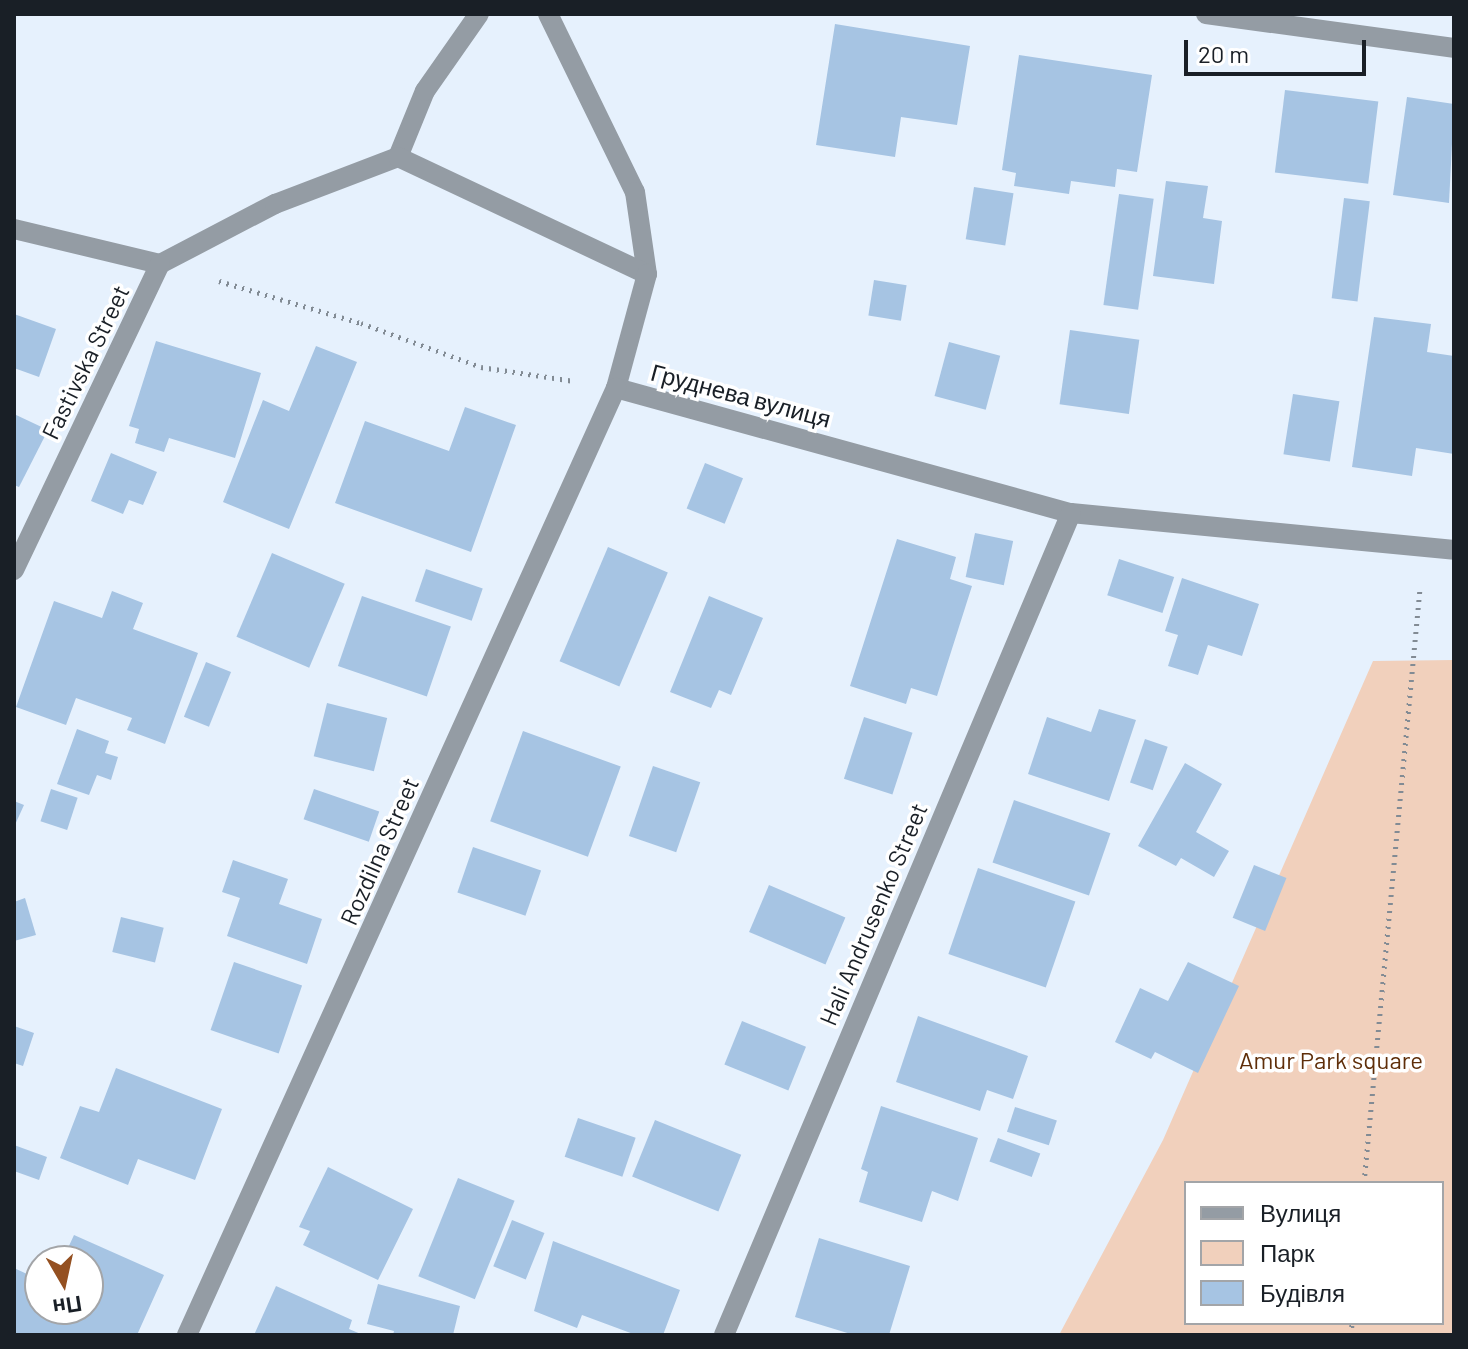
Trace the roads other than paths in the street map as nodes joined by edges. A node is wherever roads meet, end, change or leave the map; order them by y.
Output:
1 (479, 14) edge
2 (548, 14) edge
3 (1206, 14) edge
4 (1454, 48) edge
5 (398, 157) junction
6 (14, 229) edge
7 (160, 264) junction
8 (647, 274) junction
9 (616, 388) junction
10 (1071, 513) junction
11 (1454, 550) edge
12 (14, 570) edge
13 (187, 1335) edge
14 (724, 1335) edge

1 - 5 street
2 - 8 street
3 - 4 street
5 - 7 street
5 - 8 street
6 - 7 street
7 - 12 street, Fastivska Street
8 - 9 street, Груднева вулиця
9 - 10 street, Груднева вулиця
9 - 13 street, Rozdilna Street
10 - 11 street, Груднева вулиця
10 - 14 street, Hali Andrusenko Street

